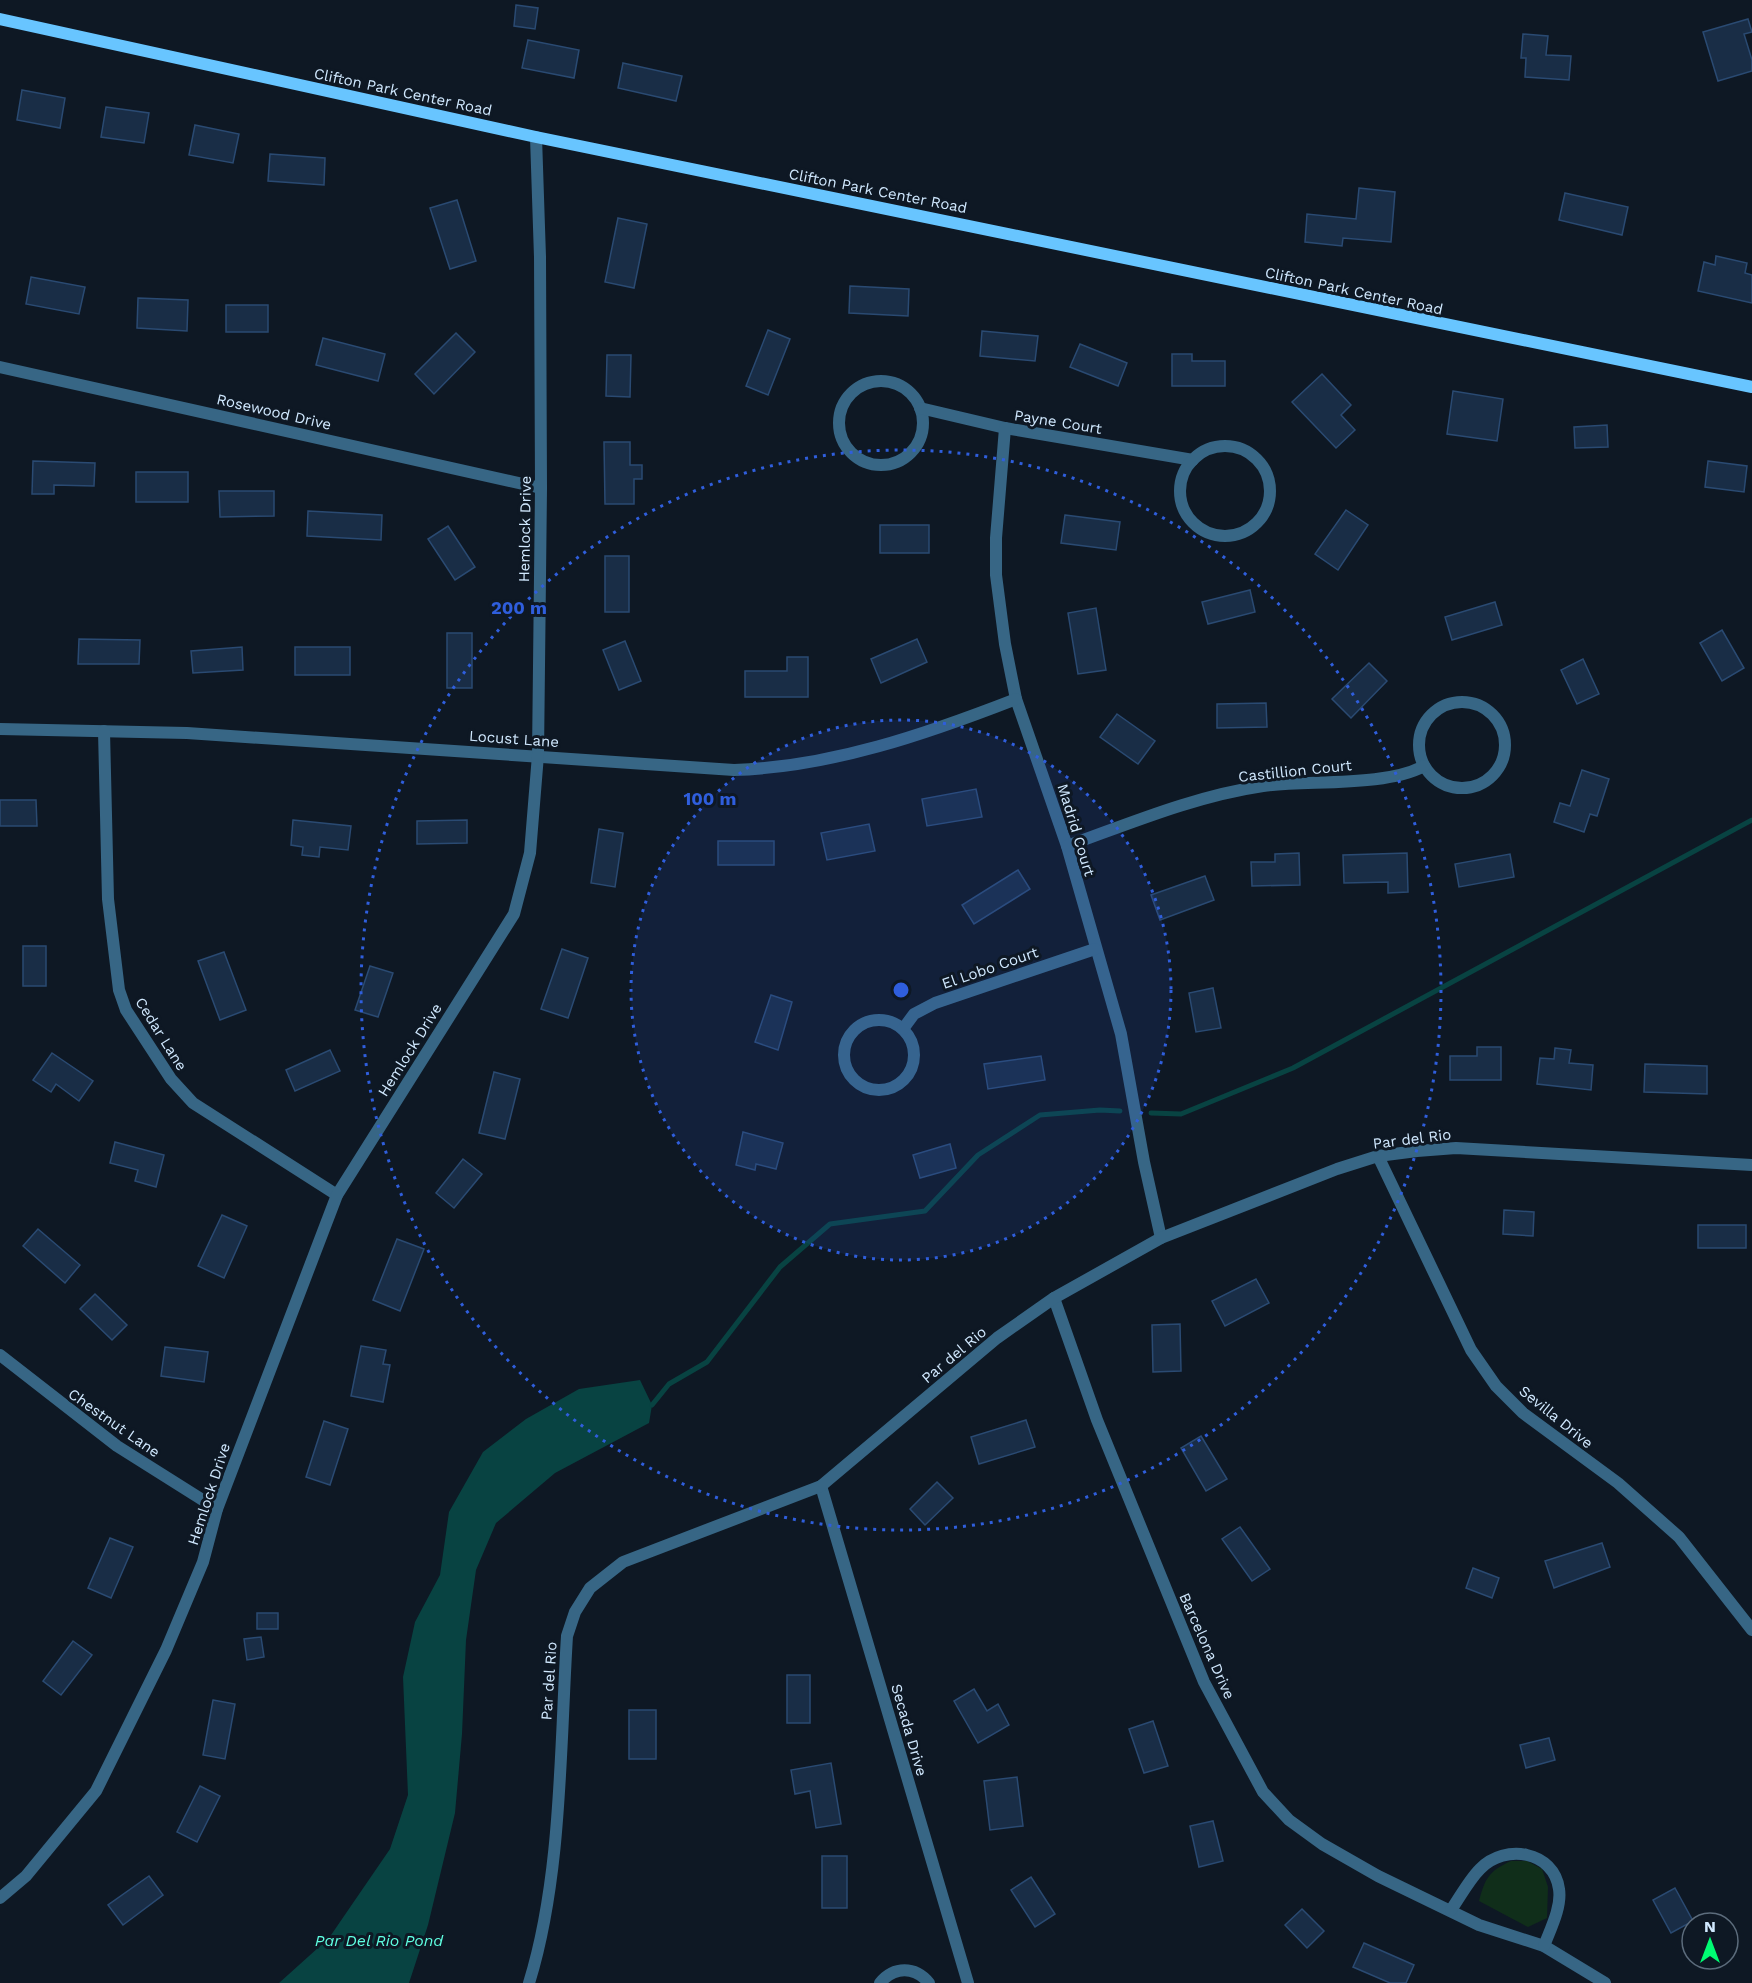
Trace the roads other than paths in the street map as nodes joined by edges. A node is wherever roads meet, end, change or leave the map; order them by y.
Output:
1 (0, 19) edge
2 (536, 137) junction
3 (0, 367) edge
4 (1752, 387) edge
5 (920, 408) junction
6 (1005, 428) junction
7 (1192, 460) junction
8 (542, 488) junction
9 (1016, 699) junction
10 (0, 729) edge
11 (104, 731) junction
12 (537, 755) junction
13 (1424, 766) junction
14 (1067, 846) junction
15 (1095, 949) junction
16 (903, 1029) junction
17 (1378, 1156) junction
18 (1752, 1165) edge
19 (337, 1195) junction
20 (1161, 1238) junction
21 (1054, 1298) junction
22 (0, 1355) edge
23 (821, 1486) junction
24 (217, 1509) junction
25 (1752, 1630) edge
26 (0, 1898) edge
27 (1451, 1910) junction
28 (1544, 1946) junction
29 (529, 1983) edge
30 (880, 1983) edge
31 (929, 1983) edge
32 (968, 1983) edge
33 (1605, 1983) edge

1 - 2 street, Clifton Park Center Road
2 - 4 street, Clifton Park Center Road
2 - 8 street, Hemlock Drive
3 - 8 street, Rosewood Drive
5 - 5 street
5 - 6 street, Payne Court
6 - 7 street, Payne Court
6 - 9 street, Madrid Court
7 - 7 street
8 - 12 street, Hemlock Drive
9 - 12 street, Locust Lane
9 - 14 street, Madrid Court
10 - 11 street, Locust Lane
11 - 12 street, Locust Lane
11 - 19 street, Cedar Lane
12 - 19 street, Hemlock Drive
13 - 13 street
13 - 14 street, Castillion Court
14 - 15 street, Madrid Court
15 - 16 street, El Lobo Court
15 - 20 street, Madrid Court
16 - 16 street
17 - 18 street, Par del Rio
17 - 20 street, Par del Rio
17 - 25 street, Sevilla Drive
19 - 24 street, Hemlock Drive
20 - 21 street, Par del Rio
21 - 23 street, Par del Rio
21 - 27 street, Barcelona Drive
22 - 24 street, Chestnut Lane
23 - 29 street, Par del Rio
23 - 32 street, Secada Drive
24 - 26 street, Hemlock Drive
27 - 28 street, Barcelona Drive
27 - 28 street
28 - 33 street, Barcelona Drive
30 - 31 street

